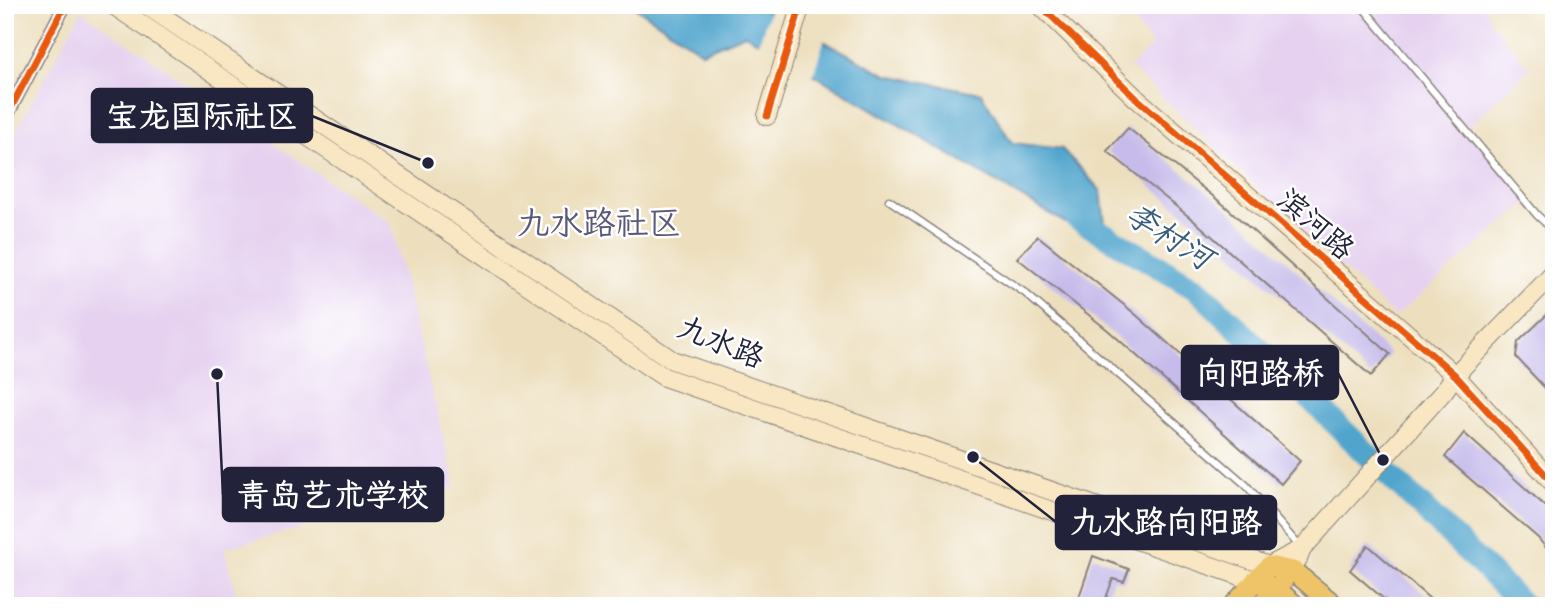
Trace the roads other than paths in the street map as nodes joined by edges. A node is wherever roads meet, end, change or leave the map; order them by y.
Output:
1 (65, 5) edge
2 (113, 5) edge
3 (146, 5) edge
4 (801, 5) edge
5 (1040, 5) edge
6 (1361, 5) edge
7 (767, 116) dead end
8 (5, 119) edge
9 (889, 200) dead end
10 (1554, 231) edge
11 (1554, 273) edge
12 (1455, 376) junction
13 (1554, 484) edge
14 (1302, 549) junction
15 (1269, 566) junction
16 (1293, 571) junction
17 (1255, 581) junction
18 (1276, 589) junction
19 (1233, 606) edge
20 (1260, 606) edge
21 (1296, 606) edge
22 (1336, 606) edge

1 - 8 street
2 - 17 main road, 九水路
3 - 15 main road, 九水路
4 - 7 main road
5 - 12 main road, 滨河路
6 - 10 lane
9 - 14 lane
11 - 12 main road
12 - 13 main road, 滨河路
12 - 14 main road
14 - 15 main road
14 - 16 main road
15 - 16 main road, 九水路
15 - 17 main road
16 - 18 main road
16 - 22 main road, 九水路
17 - 18 main road, 九水路
17 - 19 main road
18 - 20 main road
18 - 21 main road, 九水路

